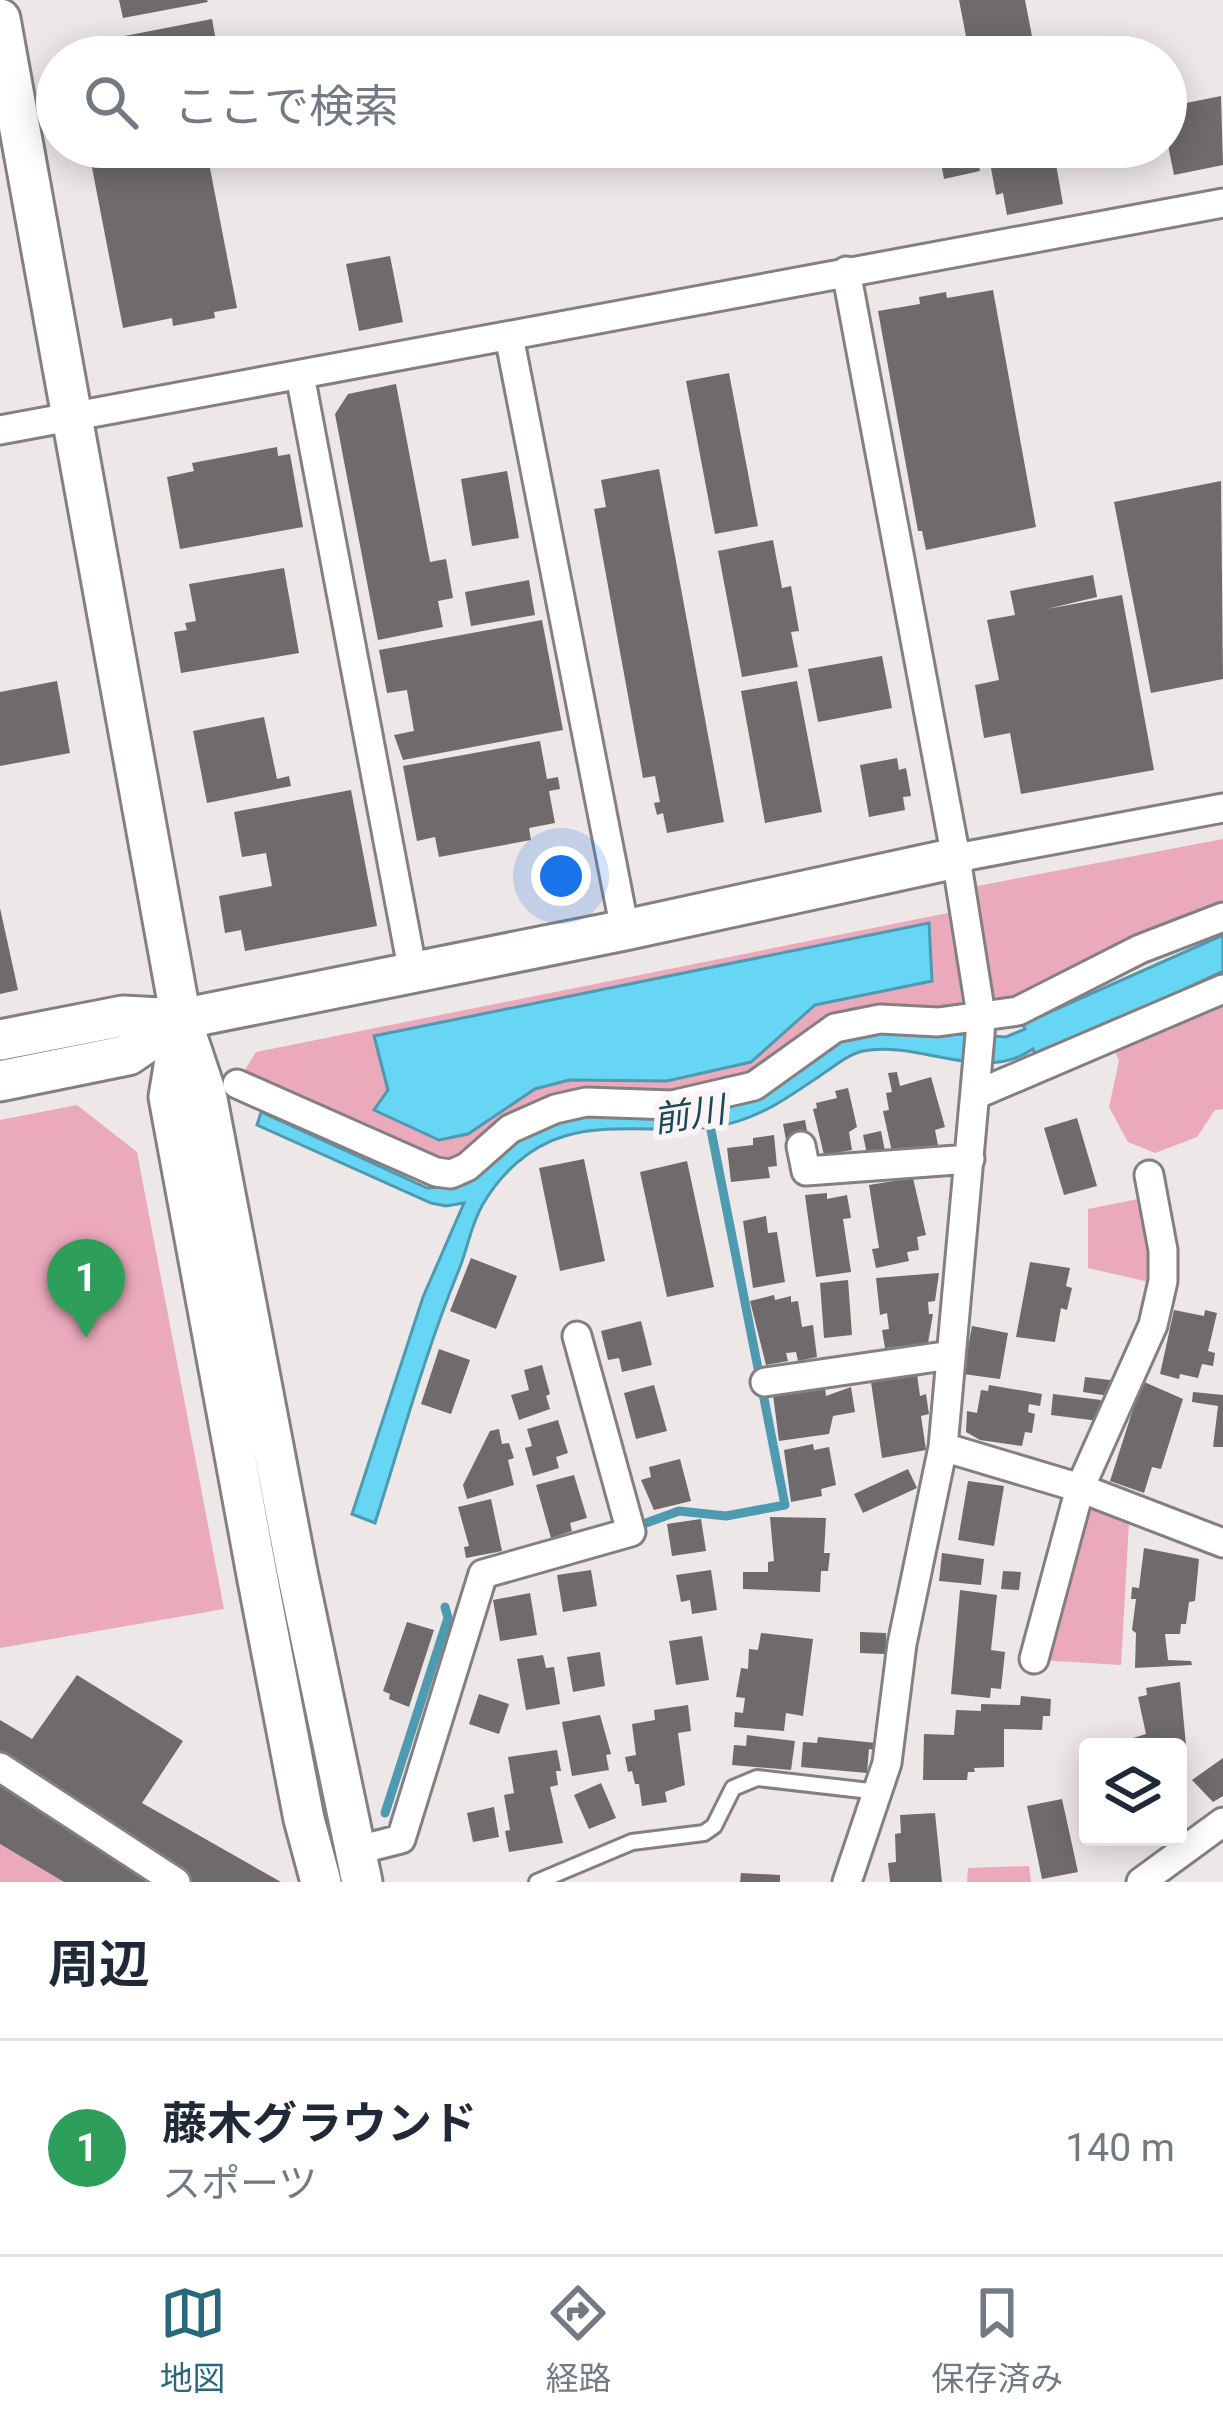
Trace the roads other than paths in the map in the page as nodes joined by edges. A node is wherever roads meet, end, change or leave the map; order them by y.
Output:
1 (0, 19) edge
2 (1223, 203) edge
3 (846, 272) junction
4 (509, 336) junction
5 (300, 375) junction
6 (74, 417) junction
7 (0, 430) edge
8 (1223, 808) edge
9 (956, 858) junction
10 (1223, 917) edge
11 (625, 931) junction
12 (413, 973) junction
13 (1223, 989) edge
14 (182, 1019) junction
15 (980, 1038) junction
16 (0, 1040) edge
17 (0, 1081) edge
18 (237, 1084) dead end
19 (975, 1095) junction
20 (802, 1146) dead end
21 (970, 1159) junction
22 (1149, 1175) dead end
23 (577, 1336) dead end
24 (951, 1355) junction
25 (765, 1382) dead end
26 (943, 1448) junction
27 (1080, 1488) junction
28 (1223, 1543) edge
29 (1034, 1659) dead end
30 (0, 1767) edge
31 (879, 1792) junction
32 (1223, 1822) edge
33 (358, 1866) edge
34 (176, 1882) edge
35 (321, 1882) edge
36 (537, 1882) edge
37 (847, 1882) edge
38 (1141, 1882) edge

1 - 6 street
2 - 3 street
3 - 4 street
3 - 9 street
4 - 5 street
4 - 11 street
5 - 6 street
5 - 12 street
6 - 7 street
6 - 14 street
8 - 9 street
9 - 11 street
9 - 15 street
10 - 15 street
11 - 12 street
12 - 14 street
13 - 19 street
14 - 16 street
14 - 17 street
14 - 33 street
14 - 35 street
15 - 18 street
15 - 19 street
19 - 21 street
20 - 21 street
21 - 24 street
22 - 27 street
23 - 33 street
24 - 25 street
24 - 26 street
26 - 27 street
26 - 31 street
27 - 28 street
27 - 29 street
30 - 34 street
31 - 36 lane
31 - 37 street
32 - 38 street

